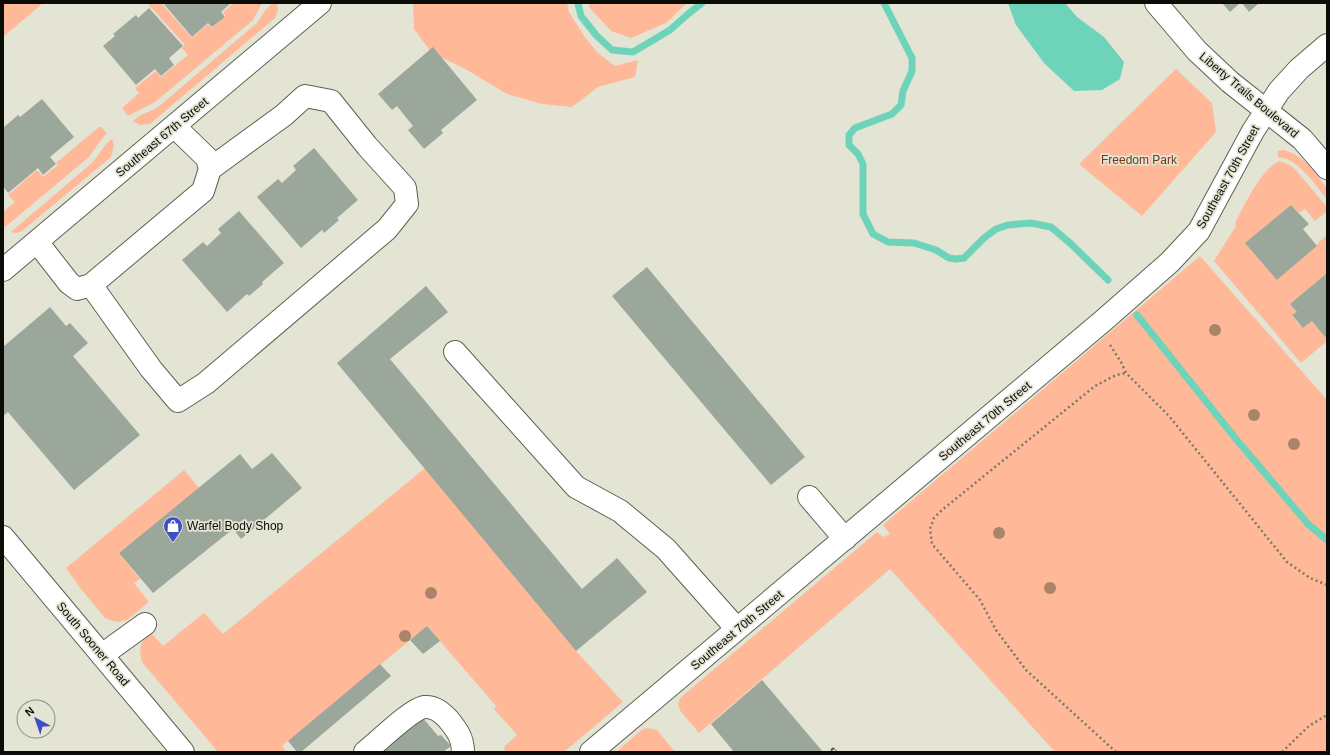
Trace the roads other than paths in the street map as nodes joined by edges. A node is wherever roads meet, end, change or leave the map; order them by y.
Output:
1 (320, 3) edge
2 (1156, 3) edge
3 (1327, 46) edge
4 (1266, 111) junction
5 (174, 127) junction
6 (1327, 168) edge
7 (210, 169) junction
8 (37, 242) junction
9 (3, 270) edge
10 (91, 285) junction
11 (455, 352) dead end
12 (809, 497) dead end
13 (3, 537) edge
14 (845, 539) junction
15 (145, 624) dead end
16 (737, 629) junction
17 (102, 655) junction
18 (183, 752) edge
19 (365, 752) edge
20 (463, 752) edge
21 (591, 752) edge

1 - 5 street, Southeast 67th Street
2 - 4 street, Liberty Trails Boulevard
3 - 4 street, Southeast 70th Street
4 - 6 street, Liberty Trails Boulevard
4 - 14 street, Southeast 70th Street
5 - 7 street
5 - 8 street, Southeast 67th Street
7 - 10 street
7 - 10 street
8 - 9 street, Southeast 67th Street
8 - 10 street
11 - 16 street
12 - 14 street
13 - 17 street, South Sooner Road
14 - 16 street, Southeast 70th Street
15 - 17 street
16 - 21 street, Southeast 70th Street
17 - 18 street, South Sooner Road
19 - 20 street

